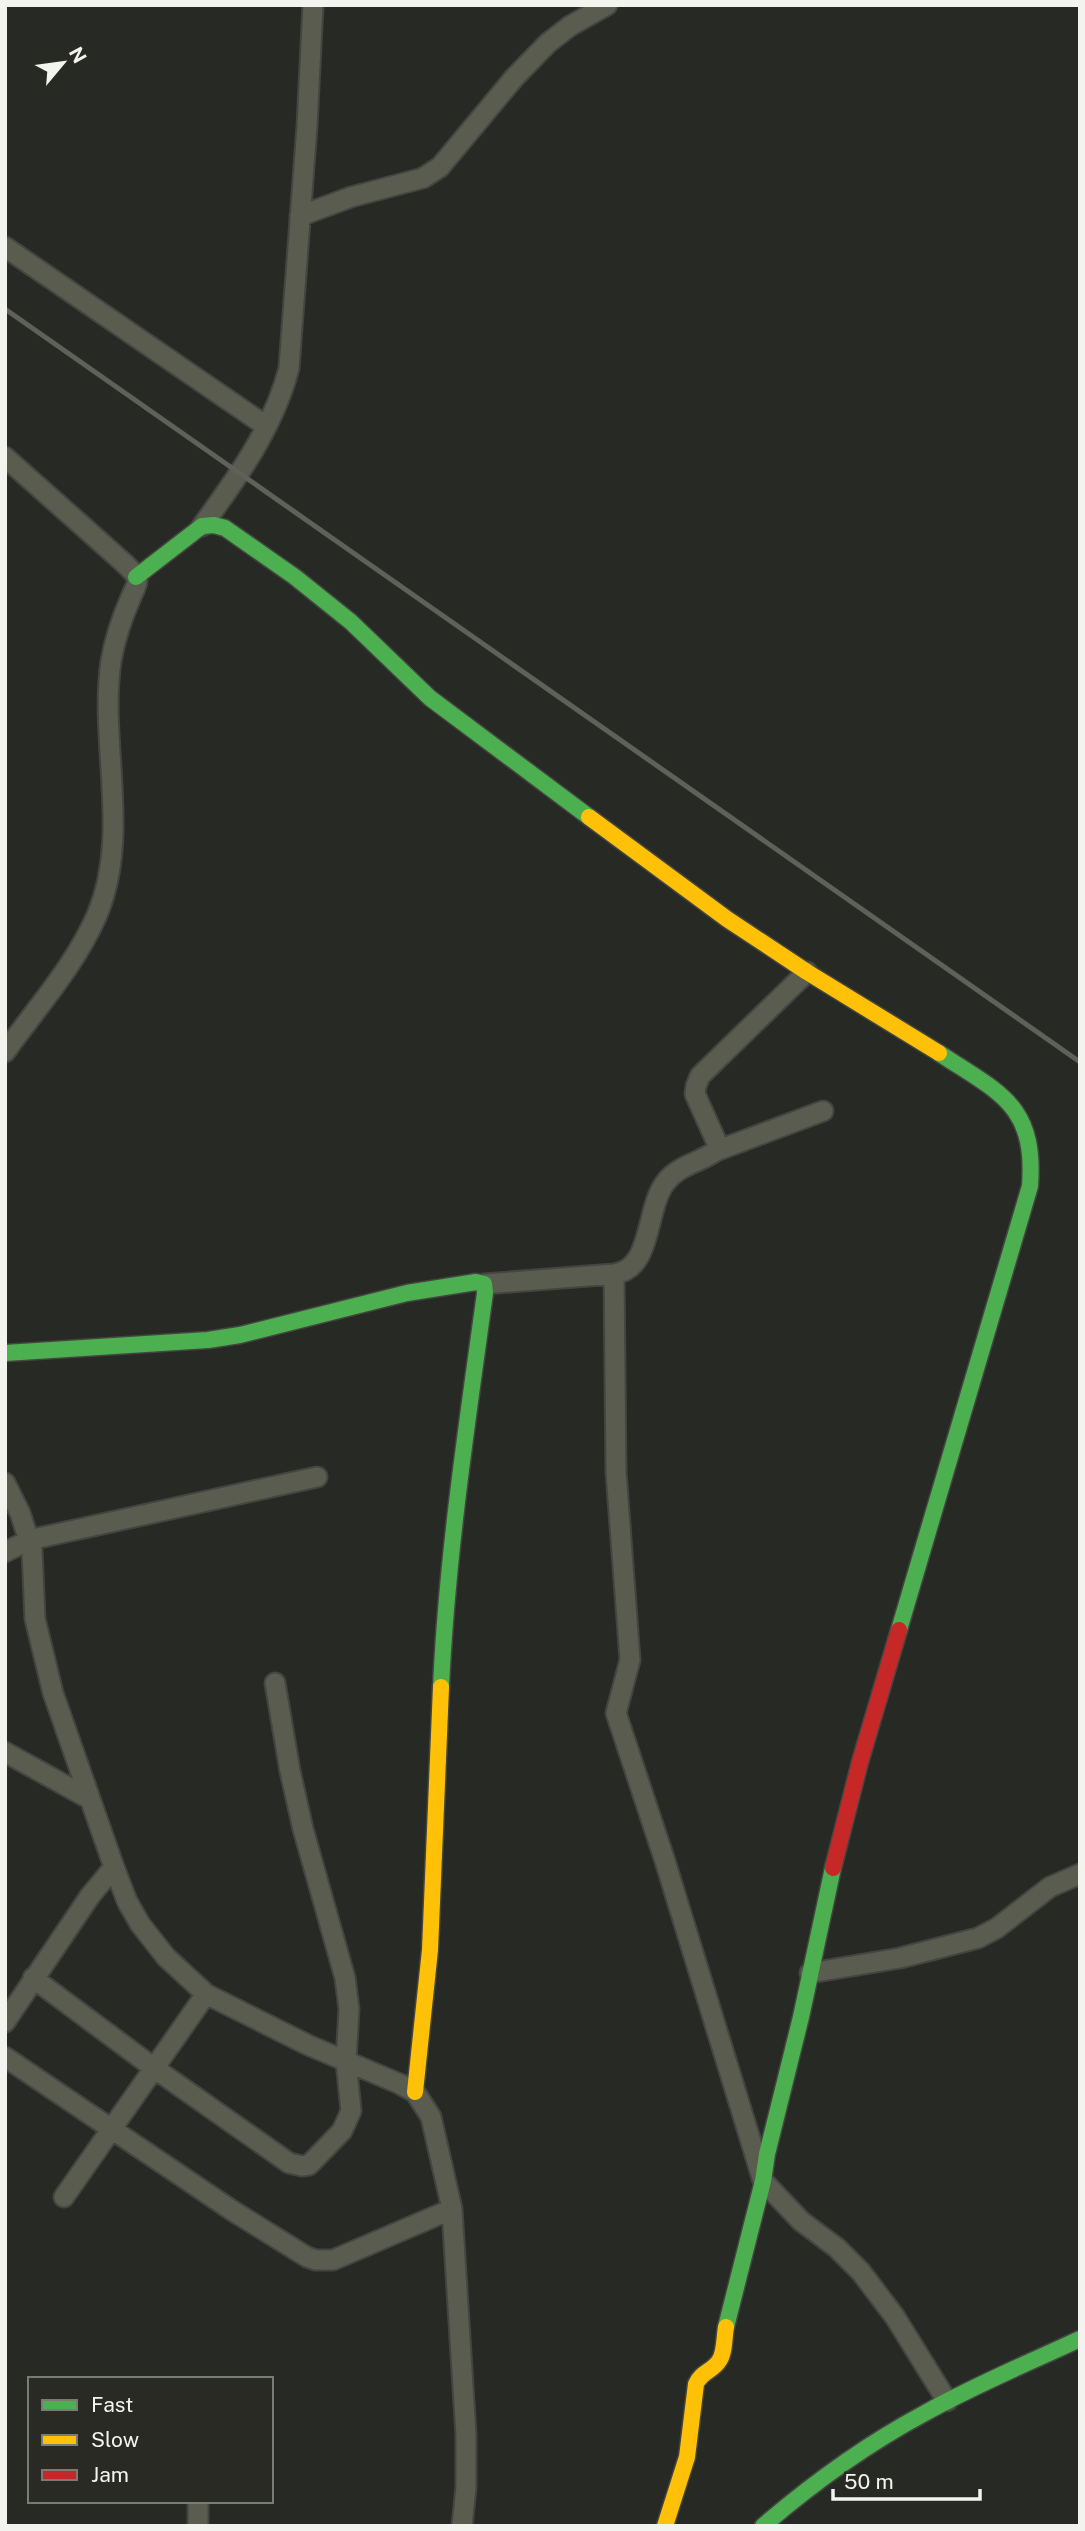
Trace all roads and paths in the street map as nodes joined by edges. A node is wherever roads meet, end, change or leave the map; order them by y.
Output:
1 (313, 5) edge
2 (607, 5) edge
3 (300, 216) junction
4 (5, 247) edge
5 (266, 426) junction
6 (5, 457) edge
7 (202, 526) junction
8 (136, 577) junction
9 (807, 972) junction
10 (6, 1049) edge
11 (823, 1111) dead end
12 (716, 1151) junction
13 (614, 1274) junction
14 (484, 1284) junction
15 (5, 1353) edge
16 (317, 1477) dead end
17 (5, 1483) edge
18 (29, 1540) junction
19 (5, 1552) edge
20 (275, 1683) dead end
21 (5, 1752) edge
22 (88, 1798) junction
23 (114, 1867) junction
24 (1080, 1874) edge
25 (810, 1973) junction
26 (33, 1978) junction
27 (206, 1994) junction
28 (10, 2001) edge
29 (5, 2022) edge
30 (5, 2057) edge
31 (346, 2061) junction
32 (154, 2068) junction
33 (415, 2092) junction
34 (111, 2130) junction
35 (763, 2182) junction
36 (64, 2197) dead end
37 (452, 2209) junction
38 (1080, 2339) edge
39 (947, 2401) junction
40 (198, 2503) edge
41 (198, 2526) edge
42 (462, 2526) edge
43 (665, 2526) edge
44 (764, 2526) edge

1 - 3 street
2 - 3 street
3 - 5 street
4 - 5 street
5 - 7 street
6 - 8 street
7 - 8 street
7 - 9 street
8 - 10 street
9 - 12 street
9 - 25 street
11 - 12 street
12 - 13 street
13 - 14 street
13 - 35 street
14 - 15 street
14 - 33 street
16 - 18 street
17 - 18 street
18 - 19 street
18 - 22 street
20 - 31 street
21 - 22 street
22 - 23 street
23 - 26 street
23 - 27 street
24 - 25 street
25 - 35 street
26 - 28 street
26 - 32 street
27 - 31 street
27 - 32 street
28 - 29 street
30 - 34 street
31 - 32 street
31 - 33 street
32 - 34 street
33 - 37 street
34 - 36 street
34 - 37 street
35 - 39 street
35 - 43 street
37 - 42 street
38 - 39 street
39 - 44 street
40 - 41 street

